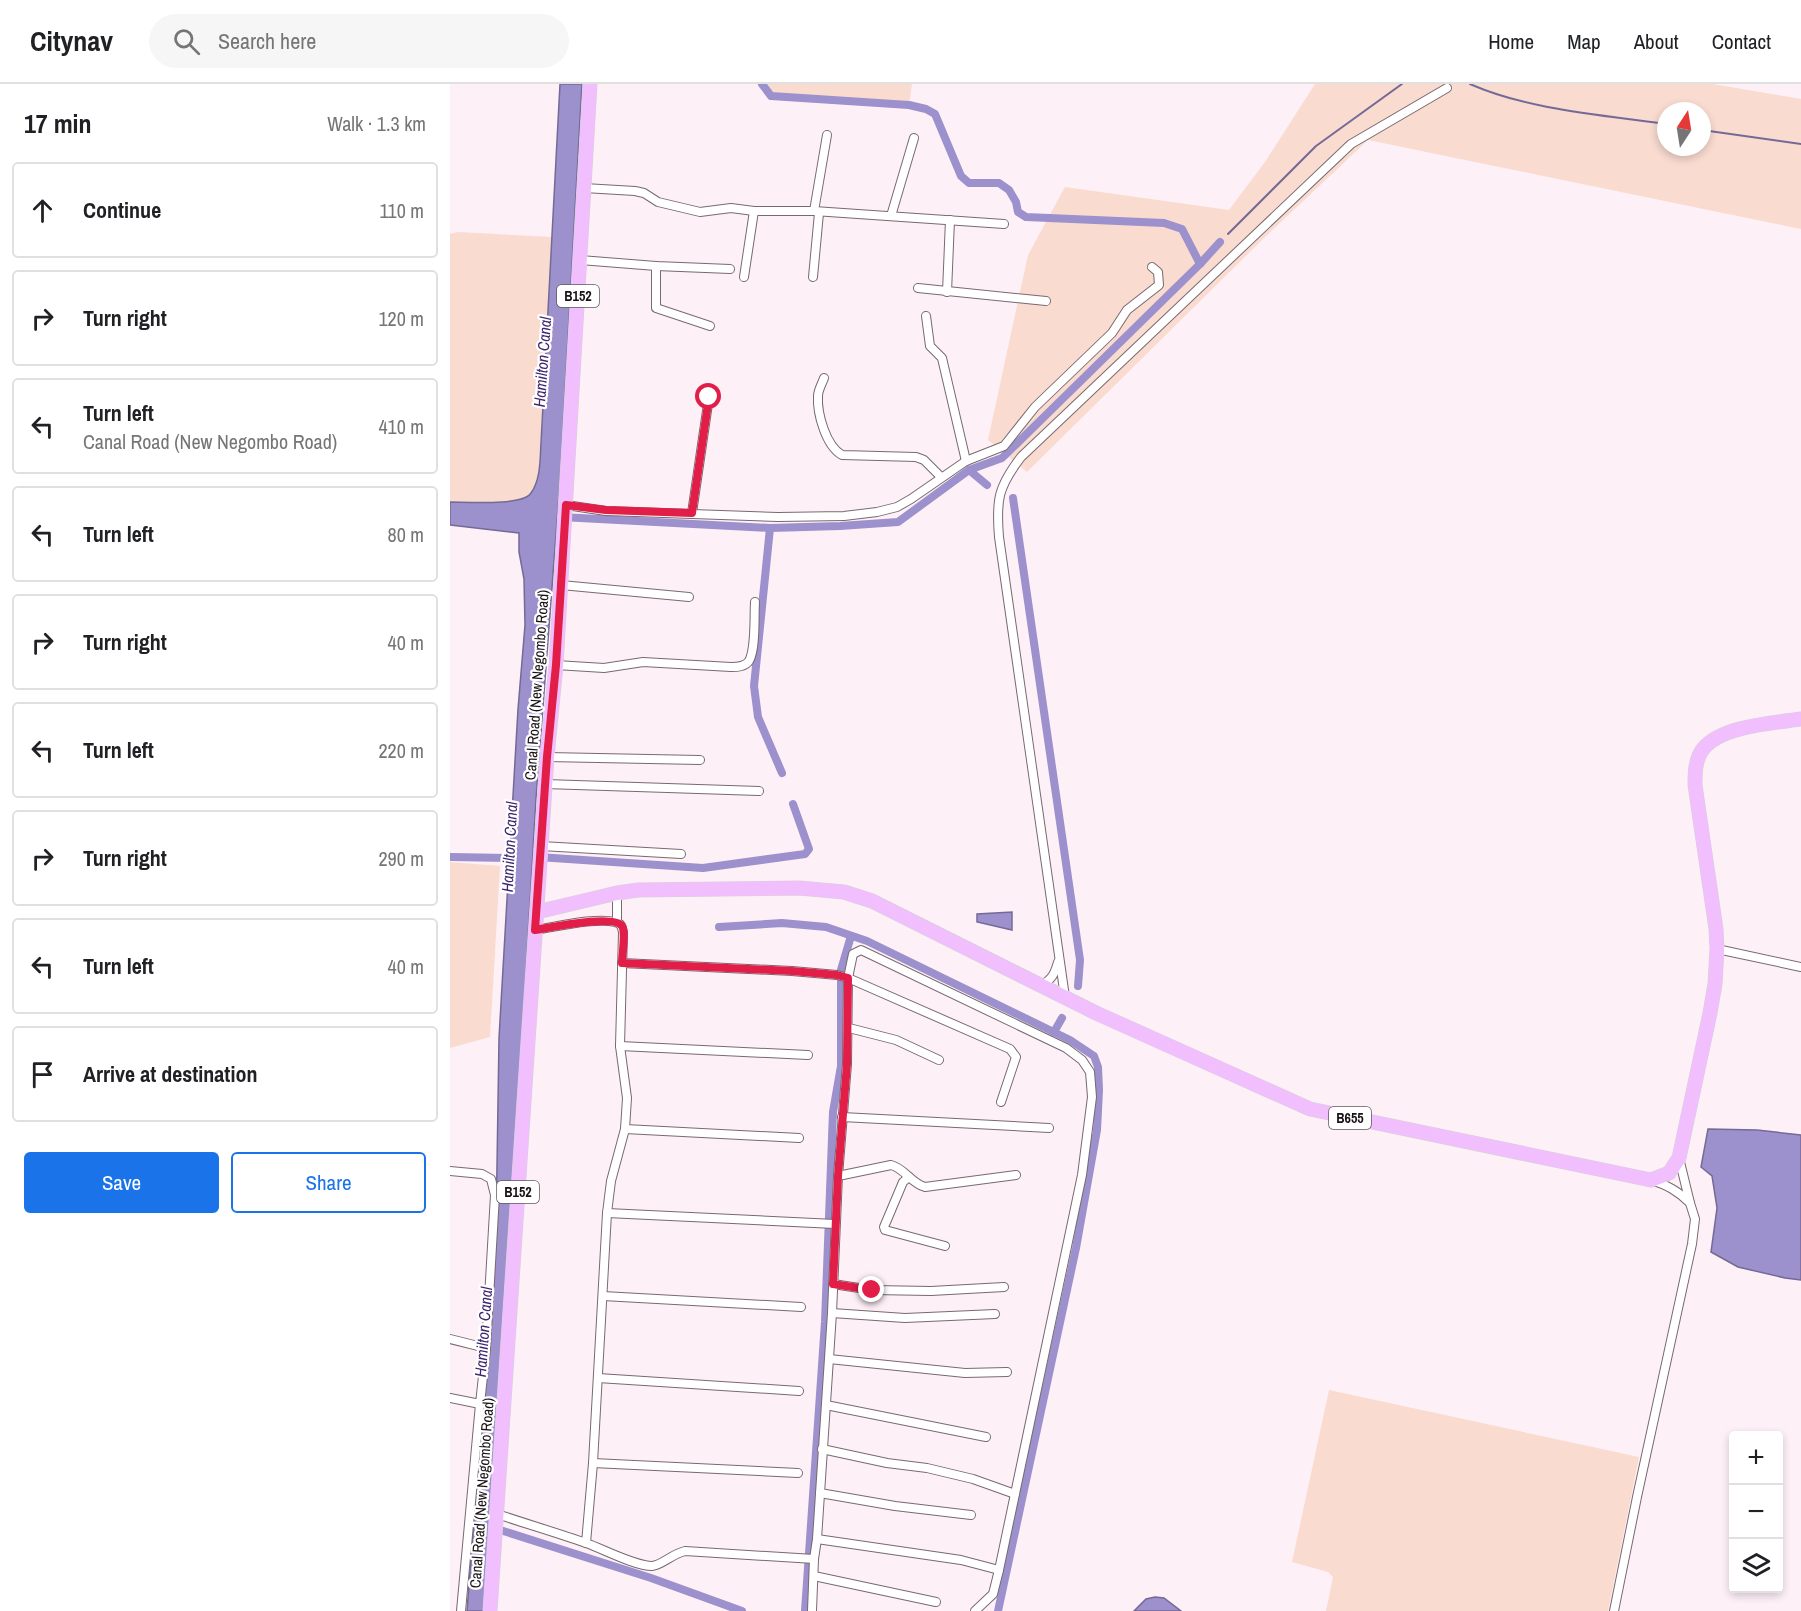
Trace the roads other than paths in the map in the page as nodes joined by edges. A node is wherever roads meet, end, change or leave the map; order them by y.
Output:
1 (590, 84) edge
2 (1447, 88) dead end
3 (827, 135) dead end
4 (914, 138) dead end
5 (584, 188) junction
6 (754, 211) junction
7 (817, 212) junction
8 (891, 216) junction
9 (950, 220) junction
10 (1004, 224) dead end
11 (580, 260) junction
12 (656, 266) junction
13 (1152, 267) dead end
14 (730, 269) dead end
15 (744, 277) dead end
16 (813, 277) dead end
17 (918, 288) dead end
18 (947, 291) junction
19 (1046, 301) dead end
20 (926, 316) dead end
21 (710, 326) dead end
22 (824, 378) dead end
23 (709, 397) dead end
24 (966, 461) junction
25 (941, 477) junction
26 (566, 507) junction
27 (692, 513) junction
28 (561, 585) junction
29 (689, 597) dead end
30 (755, 602) dead end
31 (556, 665) junction
32 (1801, 719) edge
33 (547, 757) junction
34 (700, 760) dead end
35 (545, 784) junction
36 (759, 791) dead end
37 (541, 853) junction
38 (681, 854) dead end
39 (617, 893) junction
40 (537, 912) junction
41 (617, 922) junction
42 (535, 930) junction
43 (1717, 949) junction
44 (1059, 958) junction
45 (622, 963) junction
46 (1801, 968) edge
47 (844, 977) junction
48 (1041, 985) junction
49 (1065, 997) junction
50 (849, 1028) junction
51 (620, 1046) junction
52 (808, 1056) dead end
53 (939, 1060) dead end
54 (1001, 1102) dead end
55 (842, 1117) junction
56 (1049, 1128) dead end
57 (625, 1129) junction
58 (799, 1138) dead end
59 (1679, 1158) junction
60 (450, 1171) edge
61 (1016, 1175) dead end
62 (838, 1176) junction
63 (909, 1177) junction
64 (1651, 1180) junction
65 (1690, 1203) junction
66 (607, 1213) junction
67 (830, 1223) junction
68 (945, 1246) dead end
69 (833, 1284) junction
70 (1004, 1287) dead end
71 (603, 1296) junction
72 (801, 1307) dead end
73 (832, 1313) junction
74 (995, 1314) dead end
75 (450, 1339) edge
76 (486, 1348) junction
77 (830, 1359) junction
78 (1007, 1372) dead end
79 (598, 1378) junction
80 (799, 1391) dead end
81 (450, 1398) edge
82 (480, 1404) junction
83 (826, 1405) junction
84 (986, 1437) dead end
85 (822, 1449) junction
86 (593, 1463) junction
87 (798, 1473) dead end
88 (820, 1493) junction
89 (1015, 1494) junction
90 (971, 1515) dead end
91 (497, 1517) junction
92 (817, 1539) junction
93 (586, 1543) junction
94 (810, 1559) junction
95 (999, 1570) junction
96 (814, 1576) junction
97 (936, 1602) dead end
98 (461, 1611) edge
99 (490, 1611) edge
100 (813, 1611) edge
101 (975, 1611) edge
102 (1614, 1611) edge

1 - 5 main road, Canal Road (New Negombo Road) / B152
2 - 44 street
3 - 7 street
4 - 8 street
5 - 6 street
5 - 11 main road, Canal Road (New Negombo Road) / B152
6 - 7 street
6 - 15 street
7 - 8 street
7 - 16 street
8 - 9 street
9 - 10 street
9 - 18 street
11 - 12 street
11 - 26 main road, Canal Road (New Negombo Road) / B152
12 - 14 street
12 - 21 street
13 - 24 street
17 - 18 street
18 - 19 street
20 - 24 street
22 - 25 street
23 - 27 street
24 - 25 street
25 - 27 street
26 - 27 street
26 - 28 main road, Canal Road (New Negombo Road) / B152
28 - 29 street
28 - 31 main road, Canal Road (New Negombo Road) / B152
30 - 31 street
31 - 33 main road, Canal Road (New Negombo Road) / B152
32 - 43 main road
33 - 34 street
33 - 35 main road, Canal Road (New Negombo Road) / B152
35 - 36 street
35 - 37 main road, Canal Road (New Negombo Road) / B152
37 - 38 street
37 - 40 main road, Canal Road (New Negombo Road) / B152
39 - 40 main road, B655
39 - 41 street
39 - 48 main road, B655
40 - 42 main road, Canal Road (New Negombo Road) / B152
41 - 42 street
41 - 45 street
42 - 91 main road, Canal Road (New Negombo Road) / B152
43 - 46 street
43 - 59 main road
44 - 48 street
44 - 49 street
45 - 47 street
45 - 51 street
47 - 50 street
47 - 54 street
47 - 89 street
48 - 49 main road, B655
49 - 64 main road, B655
50 - 53 street
50 - 55 street
51 - 52 street
51 - 57 street
55 - 56 street
55 - 62 street
57 - 58 street
57 - 66 street
59 - 64 main road
59 - 65 street
60 - 76 street
61 - 63 street
62 - 63 street
62 - 67 street
63 - 68 street
64 - 65 street
65 - 102 street
66 - 67 street
66 - 71 street
67 - 69 street
69 - 70 street
69 - 73 street
71 - 72 street
71 - 79 street
73 - 74 street
73 - 77 street
75 - 76 street
76 - 82 street
77 - 78 street
77 - 83 street
79 - 80 street
79 - 86 street
81 - 82 street
82 - 98 street
83 - 84 street
83 - 85 street
85 - 88 street
85 - 89 street
86 - 87 street
86 - 93 street
88 - 90 street
88 - 92 street
89 - 95 street
91 - 93 street
91 - 99 main road, Canal Road (New Negombo Road) / B152
92 - 94 street
92 - 95 street
93 - 94 street
94 - 96 street
95 - 101 street
96 - 97 street
96 - 100 street

